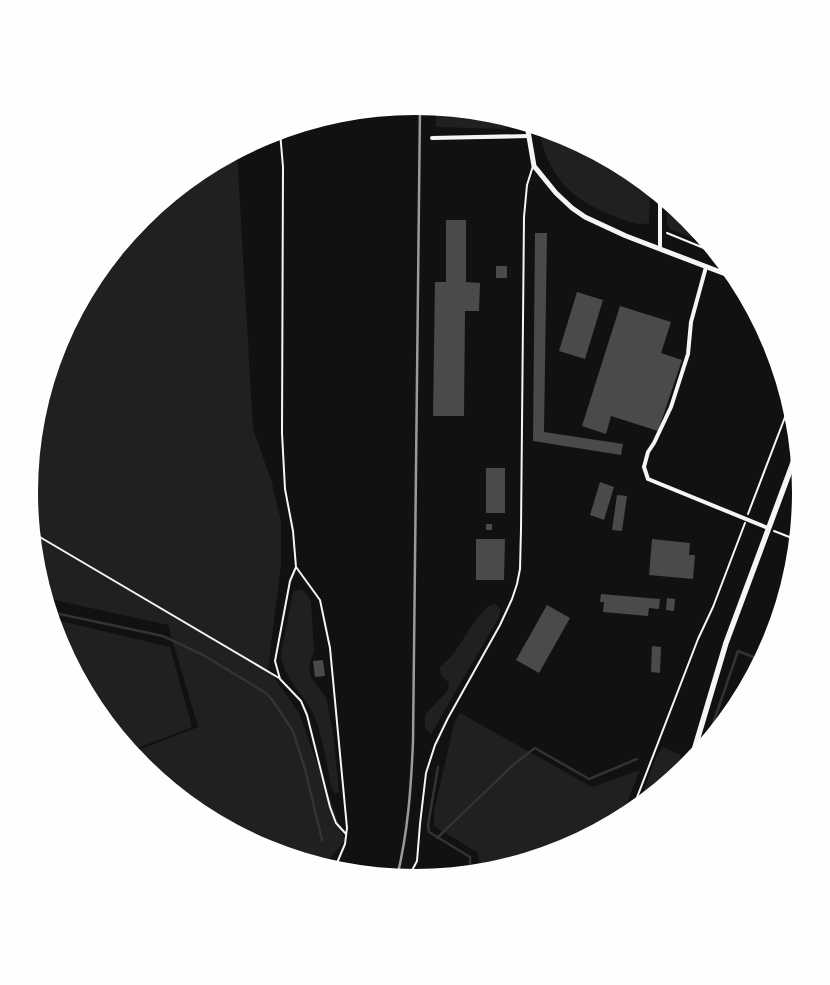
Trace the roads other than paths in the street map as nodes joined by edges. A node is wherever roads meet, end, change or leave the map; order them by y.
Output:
1 (528, 132) edge
2 (528, 136) junction
3 (432, 138) dead end
4 (534, 166) junction
5 (660, 206) edge
6 (660, 249) junction
7 (706, 267) junction
8 (721, 273) edge
9 (792, 466) edge
10 (768, 528) junction
11 (696, 744) edge
12 (412, 870) edge

1 - 2 street
2 - 3 street
2 - 4 street
4 - 6 street
4 - 12 lane
5 - 6 street
6 - 7 street
7 - 8 street
7 - 10 street
9 - 10 main road
10 - 11 main road

